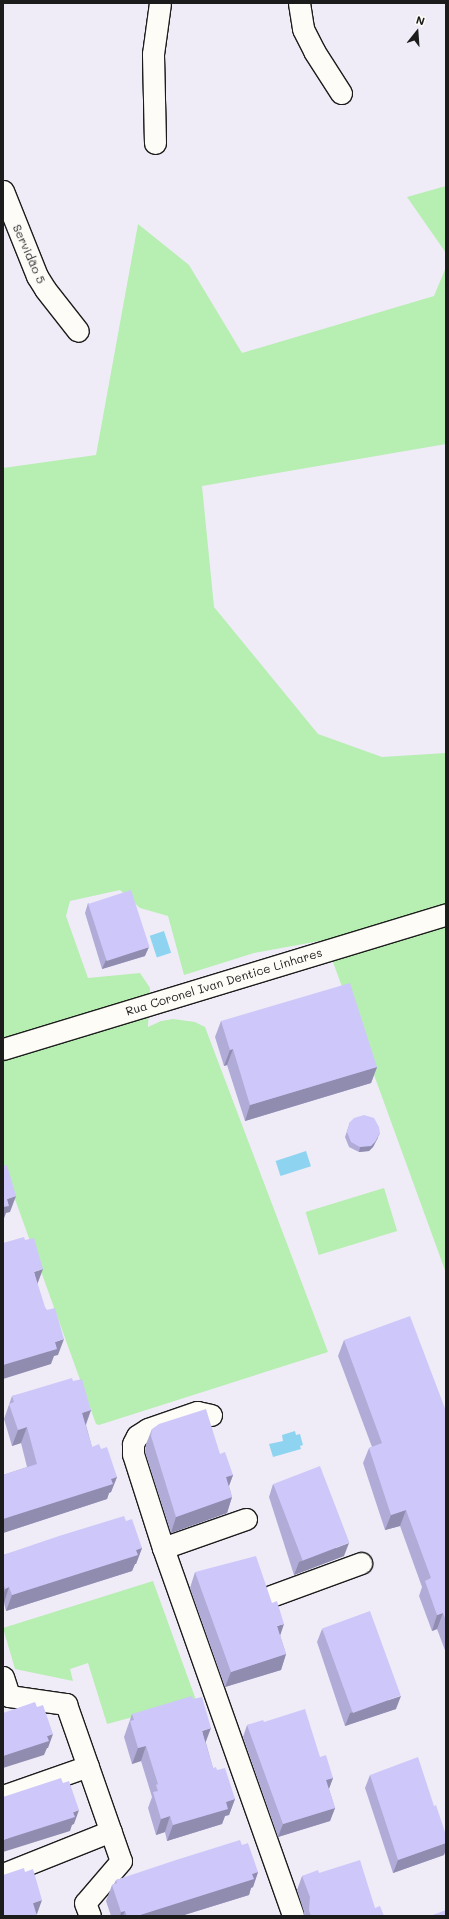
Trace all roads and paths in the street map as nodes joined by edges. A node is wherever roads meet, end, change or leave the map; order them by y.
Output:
1 (160, 3) edge
2 (299, 3) edge
3 (341, 93) dead end
4 (155, 143) dead end
5 (3, 191) edge
6 (10, 231) edge
7 (78, 331) dead end
8 (446, 914) edge
9 (3, 1049) edge
10 (211, 1415) dead end
11 (246, 1519) dead end
12 (163, 1548) junction
13 (361, 1563) dead end
14 (271, 1596) edge
15 (3, 1677) edge
16 (88, 1766) junction
17 (3, 1796) edge
18 (110, 1830) junction
19 (3, 1874) edge
20 (90, 1916) edge
21 (293, 1916) edge

1 - 4 street
2 - 3 street
5 - 6 street, Servidão 5
6 - 7 street, Servidão 5
8 - 9 street, Rua Coronel Ivan Dentice Linhares
10 - 12 street
11 - 12 street
12 - 21 street
13 - 14 street
15 - 16 street
16 - 17 street
16 - 18 street
18 - 19 street
18 - 20 street

